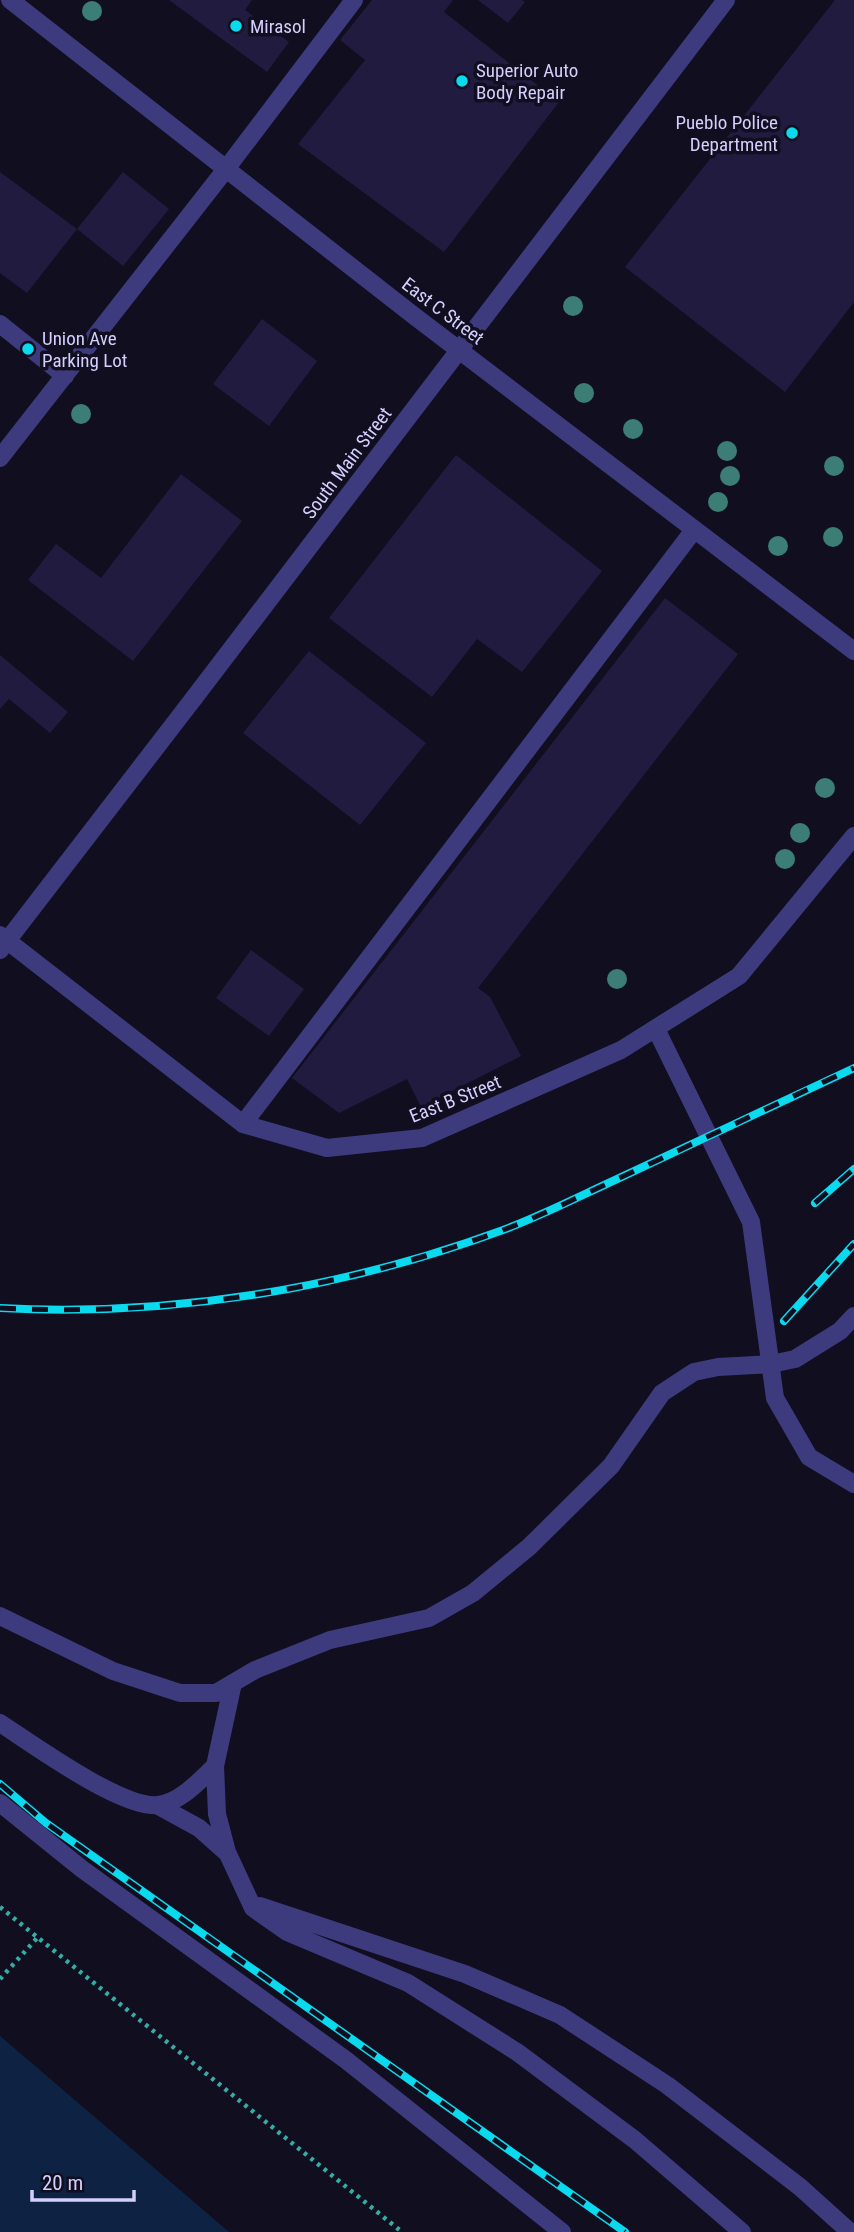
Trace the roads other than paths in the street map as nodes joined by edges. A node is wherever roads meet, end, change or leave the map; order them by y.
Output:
1 (10, 0) edge
2 (354, 0) edge
3 (726, 0) edge
4 (226, 169) junction
5 (0, 324) edge
6 (460, 349) junction
7 (65, 376) junction
8 (0, 458) edge
9 (694, 530) junction
10 (854, 650) edge
11 (854, 836) edge
12 (0, 935) edge
13 (0, 950) edge
14 (656, 1029) junction
15 (243, 1124) junction
16 (854, 1316) edge
17 (771, 1364) junction
18 (854, 1484) edge
19 (0, 1616) edge
20 (233, 1683) junction
21 (0, 1723) edge
22 (215, 1766) junction
23 (0, 1803) edge
24 (157, 1805) junction
25 (227, 1852) junction
26 (250, 1903) junction
27 (562, 2232) edge
28 (742, 2232) edge
29 (850, 2232) edge

1 - 4 street, East C Street
2 - 4 street
3 - 6 street, South Main Street
4 - 6 street, East C Street
4 - 7 street
5 - 7 street
6 - 9 street, East C Street
6 - 13 street, South Main Street, bridge
7 - 8 street
9 - 10 street, East C Street
9 - 15 street
11 - 14 street, East B Street
12 - 15 street, East B Street
14 - 15 street, East B Street
14 - 17 street
16 - 17 street
17 - 18 street
17 - 20 street
19 - 20 street
20 - 22 street
21 - 24 street
22 - 24 street
22 - 25 street
23 - 27 street
24 - 25 street
25 - 26 street
26 - 28 street
26 - 29 street

